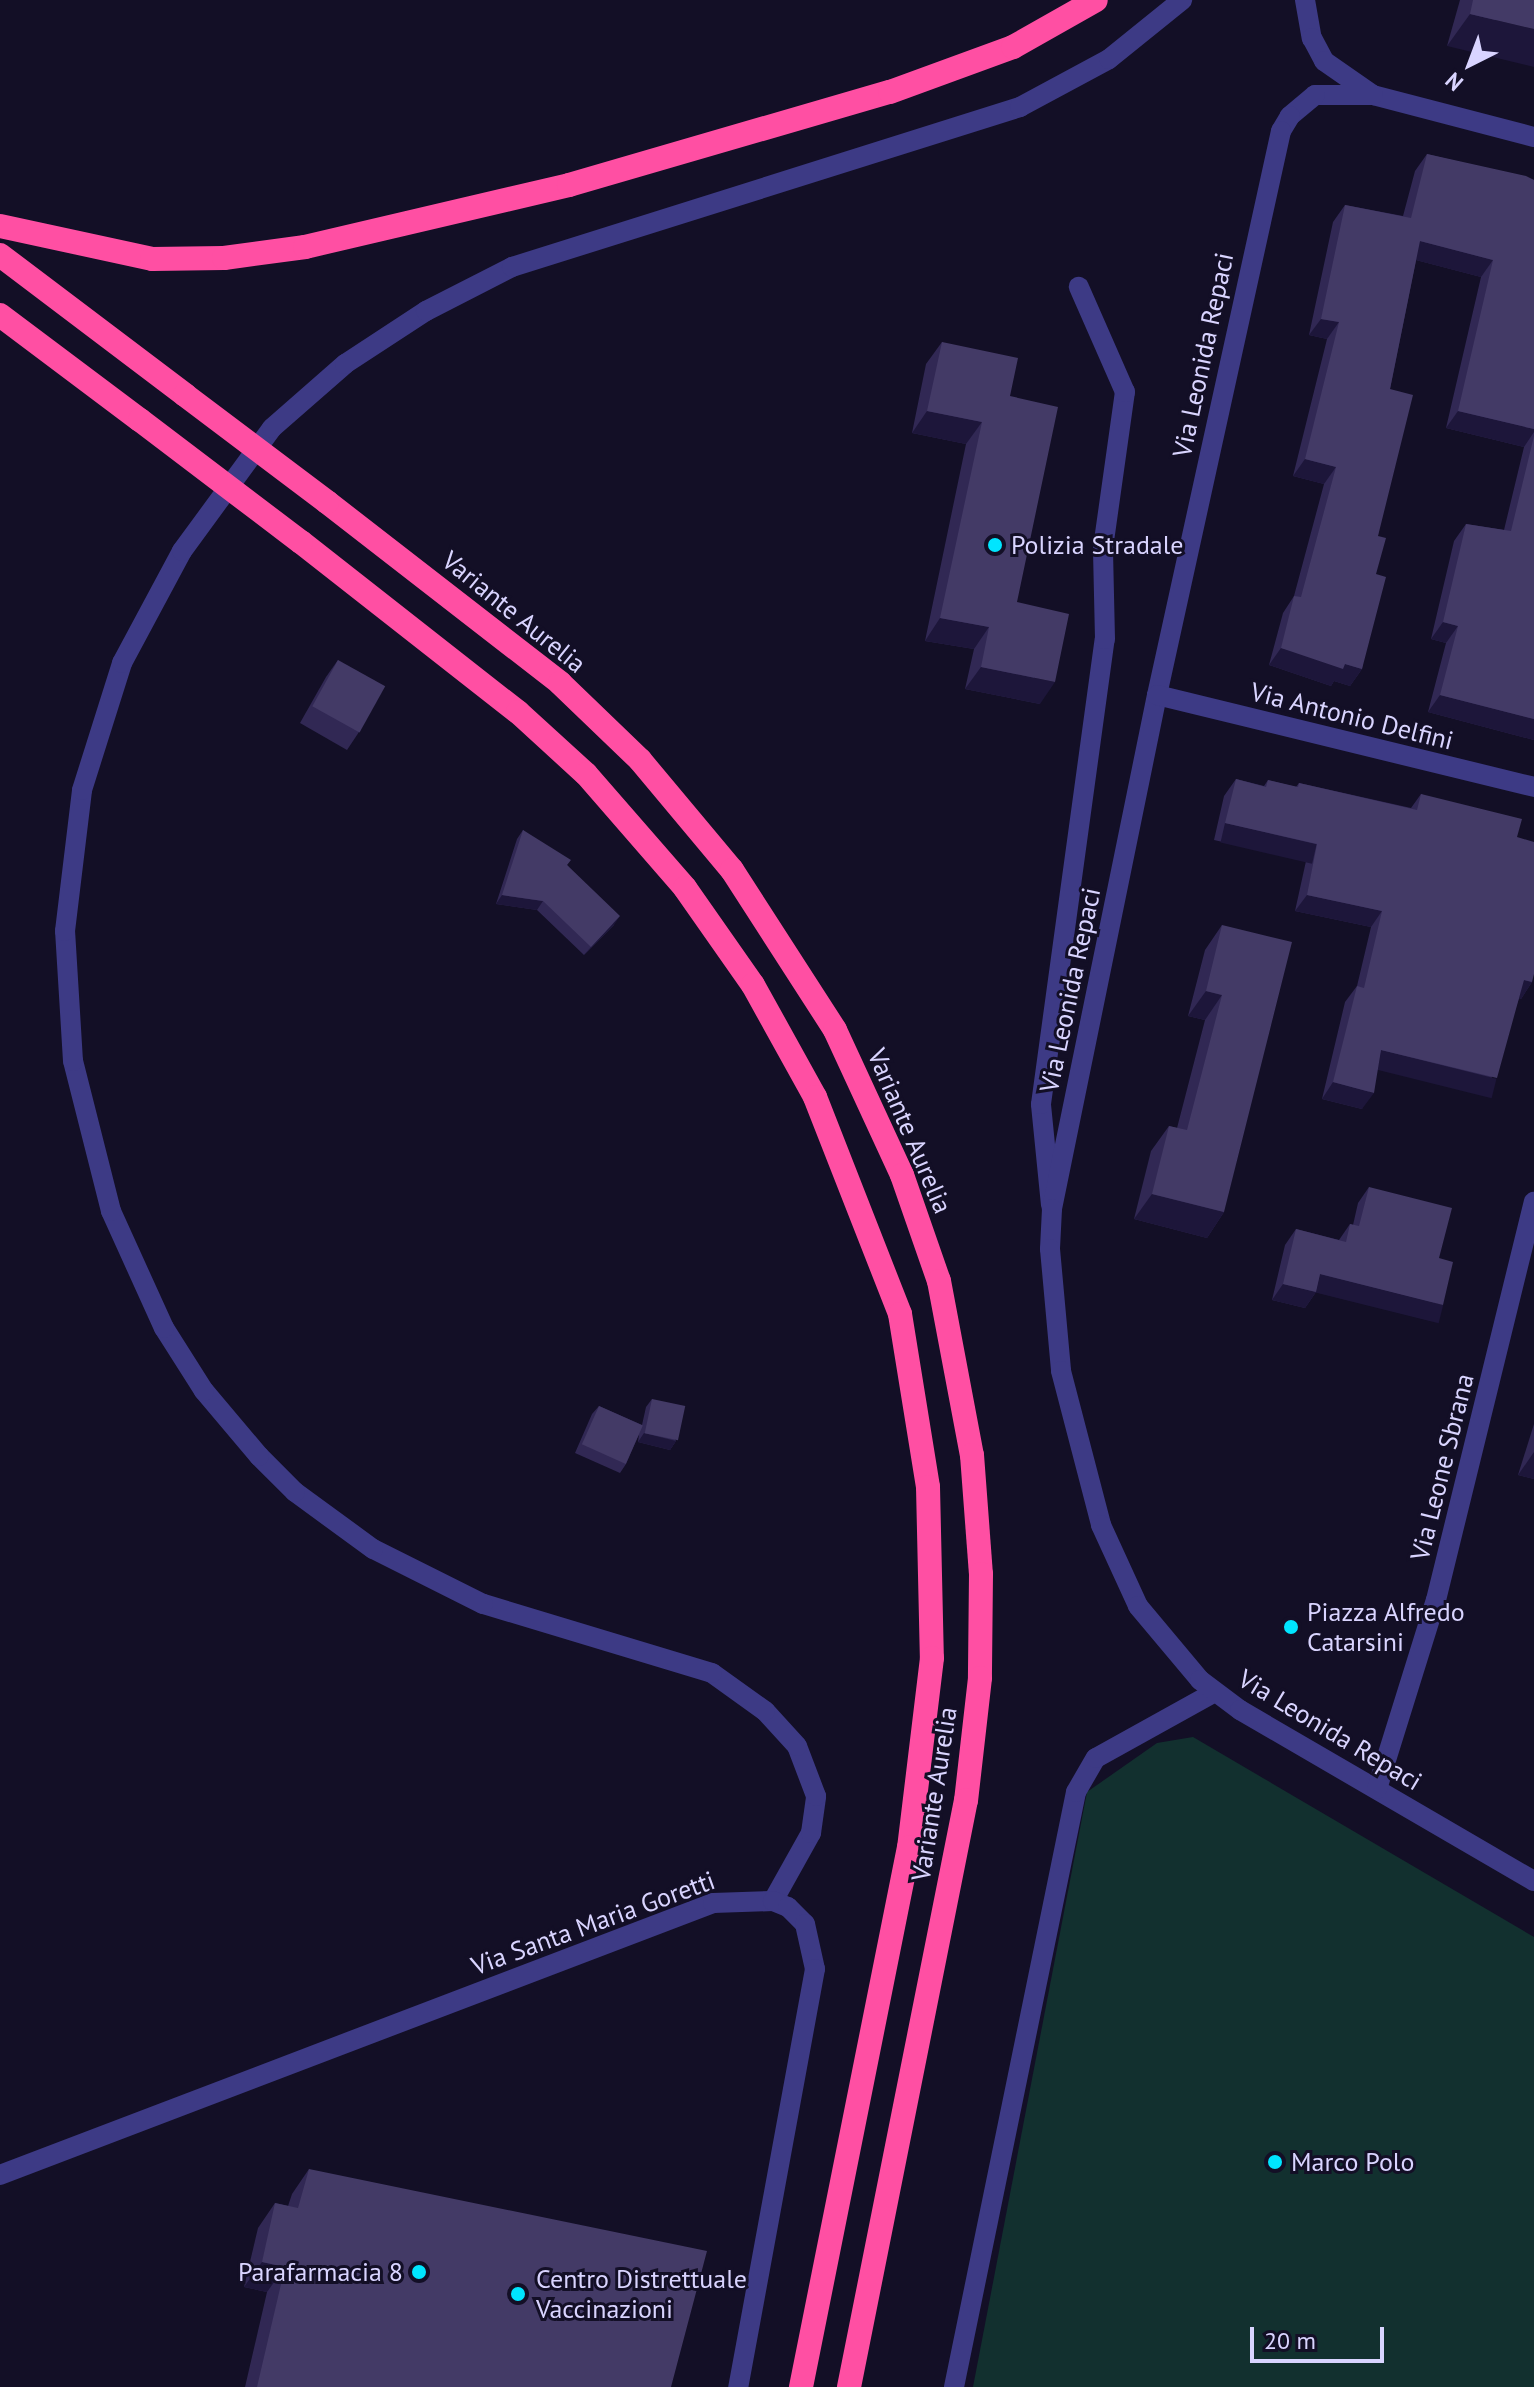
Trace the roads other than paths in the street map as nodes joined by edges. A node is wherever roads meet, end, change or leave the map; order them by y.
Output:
1 (1096, 0) edge
2 (1182, 0) edge
3 (1305, 0) edge
4 (1373, 95) junction
5 (1534, 137) edge
6 (0, 226) edge
7 (0, 255) edge
8 (1079, 287) dead end
9 (0, 315) edge
10 (1157, 695) junction
11 (1534, 787) edge
12 (1534, 1202) edge
13 (1052, 1209) junction
14 (1215, 1692) junction
15 (1377, 1789) junction
16 (1534, 1881) edge
17 (773, 1901) junction
18 (0, 2175) edge
19 (738, 2387) edge
20 (801, 2387) edge
21 (849, 2387) edge
22 (954, 2387) edge

1 - 6 highway
2 - 17 street
3 - 4 street
4 - 5 street
4 - 10 street, Via Leonida Repaci
7 - 21 highway, Variante Aurelia, bridge
8 - 13 street
9 - 20 highway, Variante Aurelia, bridge
10 - 11 street, Via Antonio Delfini
10 - 13 street, Via Leonida Repaci
12 - 15 street, Via Leone Sbrana
13 - 14 street, Via Leonida Repaci
14 - 15 street, Via Leonida Repaci
14 - 22 street
15 - 16 street, Via Leonida Repaci
17 - 18 street, Via Santa Maria Goretti
17 - 19 street

